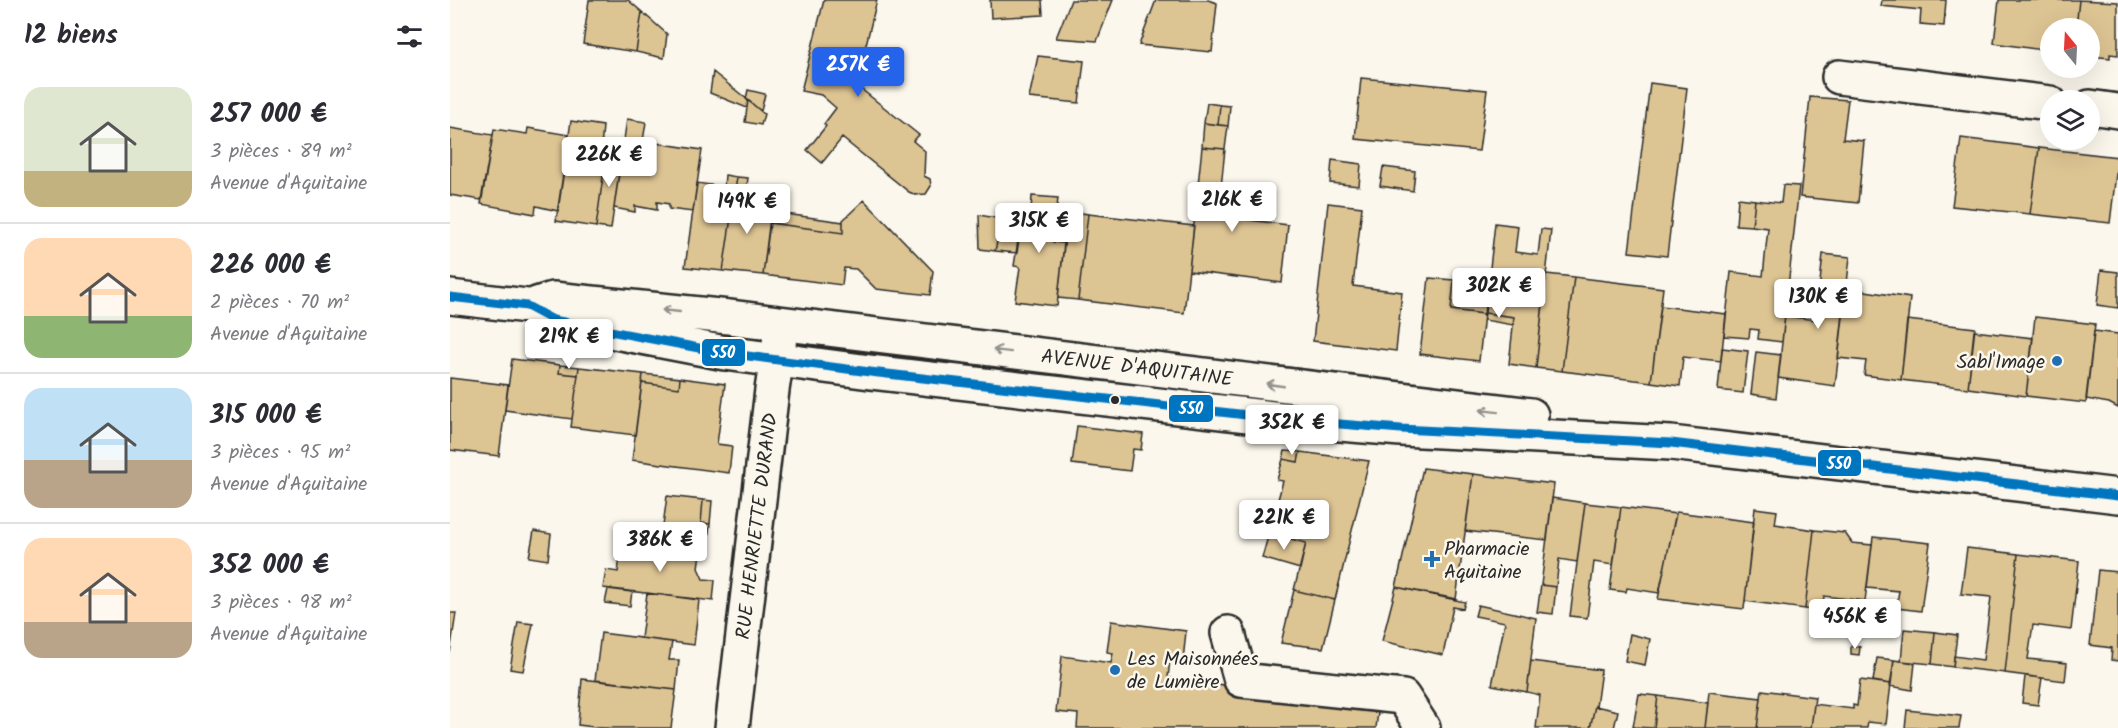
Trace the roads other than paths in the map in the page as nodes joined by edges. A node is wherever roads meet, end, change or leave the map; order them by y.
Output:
1 (1839, 77) dead end
2 (2040, 102) edge
3 (2100, 108) edge
4 (2118, 111) edge
5 (450, 297) edge
6 (527, 306) junction
7 (782, 324) junction
8 (776, 360) junction
9 (1671, 443) junction
10 (2118, 496) edge
11 (1228, 633) dead end
12 (732, 728) edge
13 (1423, 728) edge

1 - 2 main road
3 - 4 main road
5 - 6 main road
7 -> 6 main road, AVENUE D'AQUITAINE
6 - 8 main road, AVENUE D'AQUITAINE
7 - 8 main road, RUE HENRIETTE DURAND
9 -> 7 main road, AVENUE D'AQUITAINE
8 - 9 main road, AVENUE D'AQUITAINE
8 - 12 main road, RUE HENRIETTE DURAND
9 - 10 main road
11 - 13 main road

